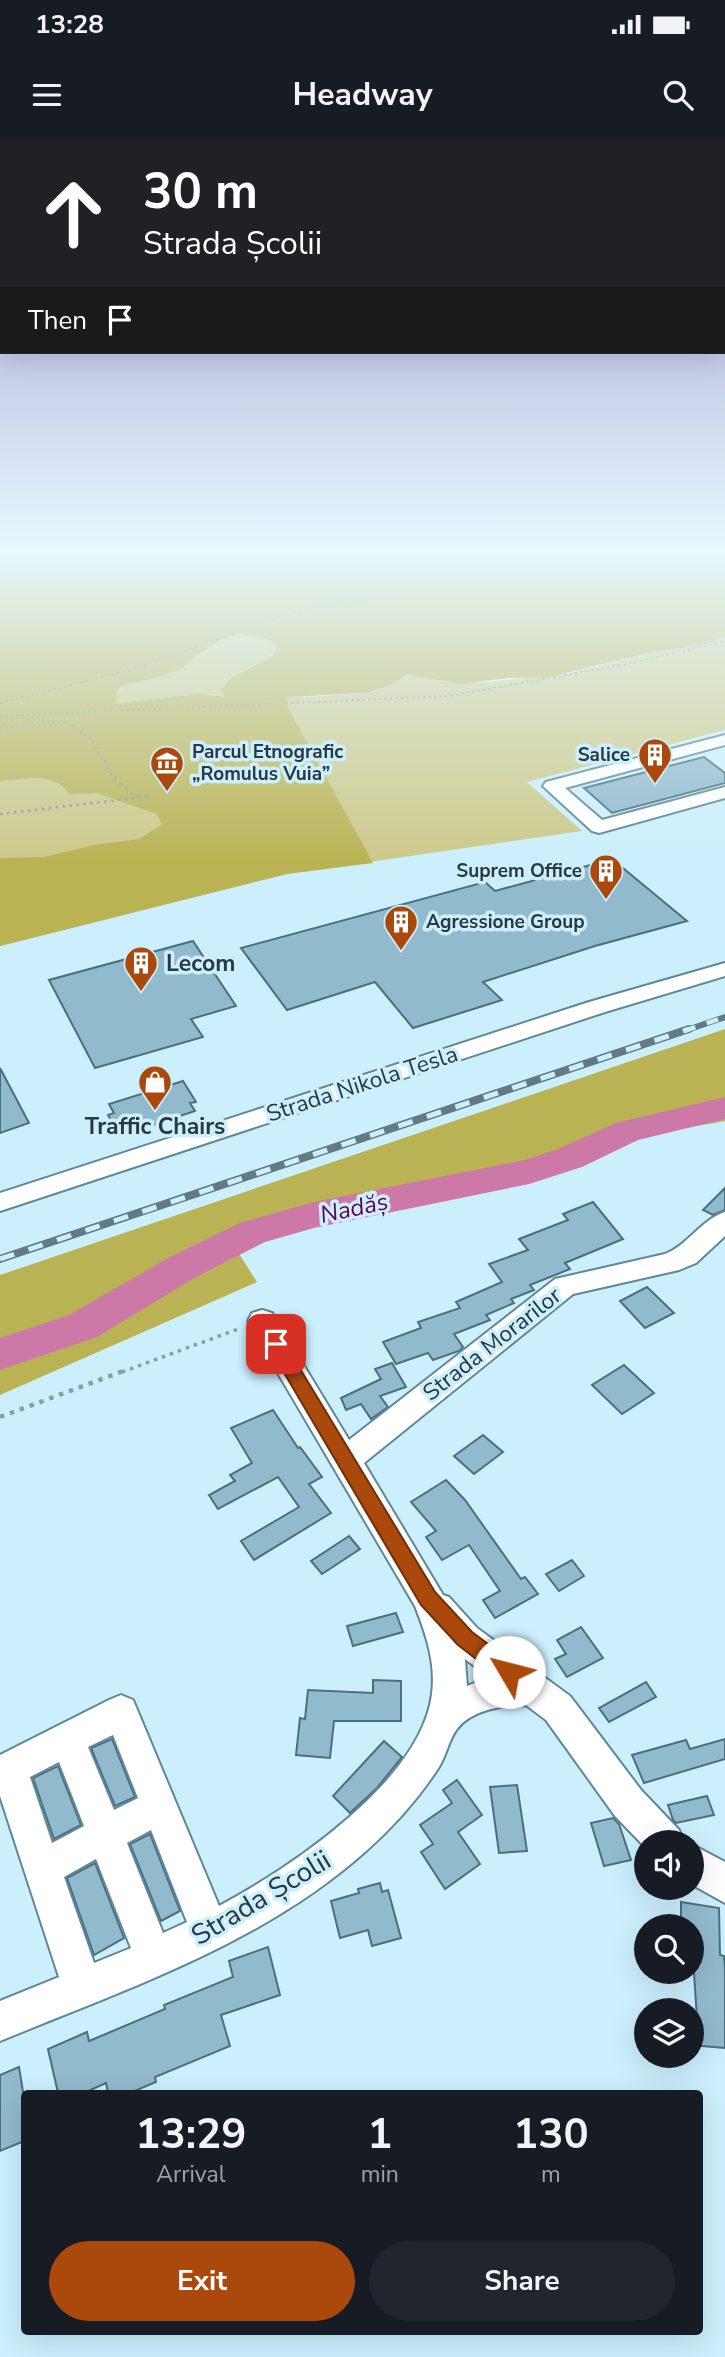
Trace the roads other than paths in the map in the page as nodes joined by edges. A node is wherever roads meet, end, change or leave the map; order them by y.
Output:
1 (720, 746) edge
2 (725, 792) edge
3 (725, 969) edge
4 (0, 1202) edge
5 (725, 1220) edge
6 (262, 1321) road end
7 (346, 1460) junction
8 (428, 1598) junction
9 (531, 1688) junction
10 (444, 1717) junction
11 (68, 1740) junction
12 (159, 1806) junction
13 (654, 1830) edge
14 (106, 1834) junction
15 (42, 1868) junction
16 (704, 1870) edge
17 (725, 1884) edge
18 (210, 1932) junction
19 (154, 1958) junction
20 (82, 1987) junction
21 (0, 2021) edge

1 - 2 street
3 - 4 street, Strada Nikola Tesla
5 - 7 street, Strada Morarilor
6 - 7 street, Strada Școlii
7 - 8 street, Strada Școlii
8 - 9 street
8 - 10 street, Strada Școlii
9 - 10 street
9 - 13 street
10 - 18 street, Strada Școlii
11 - 12 street
11 - 14 street
11 - 15 street
12 - 14 street
12 - 18 street
14 - 15 street
14 - 19 street
15 - 20 street
16 - 17 street
18 - 19 street, Strada Școlii
19 - 20 street, Strada Școlii
20 - 21 street, Strada Școlii

